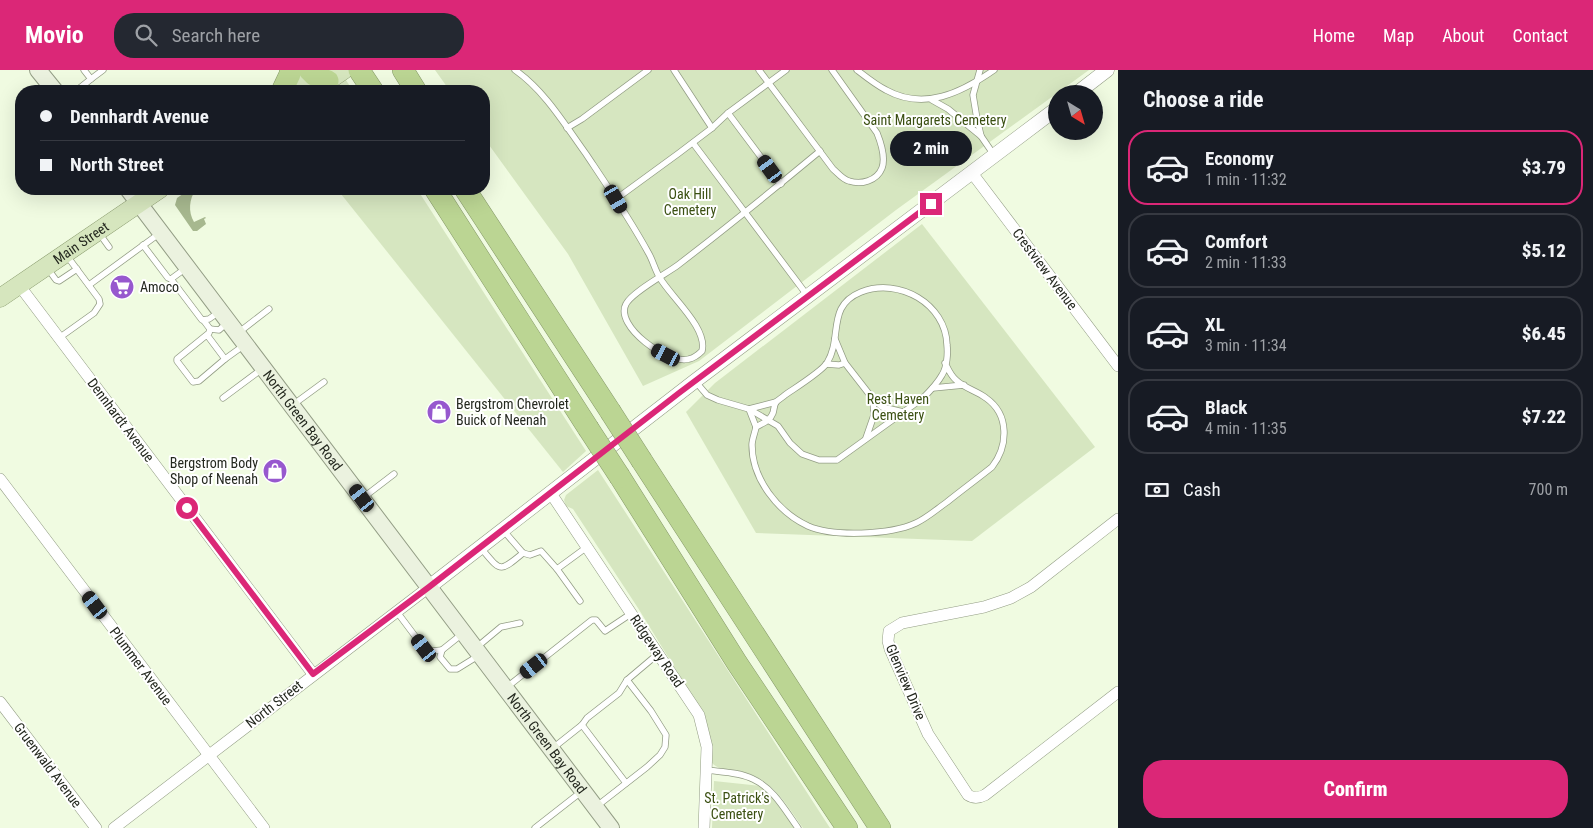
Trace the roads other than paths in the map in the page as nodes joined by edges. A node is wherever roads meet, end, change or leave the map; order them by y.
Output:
1 (38, 70) edge
2 (84, 70) edge
3 (103, 70) edge
4 (290, 70) edge
5 (391, 70) edge
6 (403, 70) edge
7 (515, 70) edge
8 (648, 70) edge
9 (674, 70) edge
10 (759, 70) edge
11 (786, 70) edge
12 (832, 70) edge
13 (857, 70) edge
14 (980, 70) edge
15 (994, 70) edge
16 (1107, 70) edge
17 (321, 76) edge
18 (91, 79) junction
19 (977, 81) junction
20 (768, 83) junction
21 (49, 85) edge
22 (84, 85) edge
23 (285, 85) edge
24 (302, 85) edge
25 (400, 85) edge
26 (412, 85) edge
27 (1088, 85) edge
28 (932, 100) junction
29 (728, 113) junction
30 (1048, 115) edge
31 (567, 128) junction
32 (712, 128) junction
33 (981, 136) junction
34 (693, 143) junction
35 (820, 151) junction
36 (995, 156) junction
37 (972, 173) junction
38 (781, 184) junction
39 (132, 195) edge
40 (152, 195) edge
41 (438, 195) edge
42 (469, 195) edge
43 (472, 195) edge
44 (616, 199) junction
45 (139, 204) junction
46 (479, 211) junction
47 (746, 212) junction
48 (97, 232) junction
49 (161, 232) junction
50 (143, 245) junction
51 (109, 247) dead end
52 (65, 253) junction
53 (46, 267) junction
54 (187, 267) junction
55 (77, 269) junction
56 (660, 278) junction
57 (171, 279) junction
58 (19, 285) junction
59 (89, 285) junction
60 (809, 297) junction
61 (0, 298) edge
62 (269, 309) dead end
63 (204, 321) junction
64 (233, 327) junction
65 (208, 332) junction
66 (59, 338) junction
67 (835, 338) junction
68 (225, 359) junction
69 (845, 363) junction
70 (945, 363) junction
71 (826, 364) junction
72 (1118, 366) edge
73 (264, 367) junction
74 (695, 381) junction
75 (324, 382) dead end
76 (964, 385) junction
77 (933, 388) junction
78 (223, 398) dead end
79 (873, 399) junction
80 (776, 402) junction
81 (292, 406) junction
82 (749, 409) junction
83 (903, 412) junction
84 (769, 420) junction
85 (756, 427) junction
86 (864, 441) junction
87 (394, 474) dead end
88 (0, 479) edge
89 (550, 492) junction
90 (362, 498) junction
91 (1118, 519) edge
92 (503, 529) junction
93 (480, 547) junction
94 (587, 548) junction
95 (524, 553) junction
96 (557, 569) junction
97 (429, 587) junction
98 (580, 601) dead end
99 (397, 612) junction
100 (632, 614) junction
101 (520, 623) dead end
102 (463, 633) junction
103 (442, 650) junction
104 (478, 652) junction
105 (659, 653) junction
106 (313, 674) junction
107 (627, 680) junction
108 (505, 688) junction
109 (1118, 692) edge
110 (0, 702) edge
111 (582, 725) junction
112 (551, 749) junction
113 (208, 755) junction
114 (705, 770) junction
115 (626, 783) junction
116 (583, 791) junction
117 (595, 808) junction
118 (96, 828) edge
119 (114, 828) edge
120 (264, 828) edge
121 (536, 828) edge
122 (610, 828) edge
123 (704, 828) edge
124 (798, 828) edge
125 (846, 828) edge
126 (880, 828) edge

1 - 21 main road
2 - 18 lane
3 - 18 lane
4 - 23 highway
5 - 25 highway
6 - 26 highway
7 - 31 lane
8 - 31 lane
9 - 32 lane
10 - 20 lane
11 - 20 lane
12 - 35 lane
13 - 28 lane
14 - 19 lane
15 - 19 lane
16 - 27 street
17 - 24 main road
18 - 22 lane
19 - 28 lane
19 - 33 lane
20 - 29 lane
20 - 35 lane
28 - 33 lane
29 - 32 lane
29 - 38 lane
30 - 36 street, North Street
31 - 44 lane
32 - 34 lane
33 - 36 lane
34 - 44 lane
34 - 47 lane
35 - 38 lane
36 - 37 street, North Street
37 - 60 street, North Street
37 - 72 street, Crestview Avenue
38 - 47 lane
39 - 45 main road, North Green Bay Road
40 - 45 main road, Main Street
41 - 125 highway, bridge
42 - 46 highway
43 - 46 highway
44 - 56 lane
45 - 48 main road, Main Street
45 - 49 main road, North Green Bay Road
46 - 126 highway, bridge
47 - 56 lane
47 - 60 lane
48 - 51 lane
48 - 52 main road, Main Street
49 - 50 lane
49 - 54 main road, North Green Bay Road
50 - 57 lane
50 - 59 lane
52 - 53 main road, Main Street
52 - 55 lane
53 - 55 lane
53 - 58 main road, Main Street
54 - 57 lane
54 - 64 main road, North Green Bay Road
55 - 59 lane
56 - 56 lane
57 - 63 lane
58 - 61 main road, Main Street
58 - 66 street, Dennhardt Avenue
59 - 66 lane
60 - 74 street, North Street
62 - 64 lane
63 - 64 lane
63 - 65 lane
64 - 65 lane
64 - 68 lane
64 - 73 main road, North Green Bay Road
65 - 68 lane
65 - 68 lane
66 - 106 street, Dennhardt Avenue
67 - 69 lane
67 - 70 lane
67 - 71 lane
69 - 71 lane
69 - 79 lane
70 - 76 lane
70 - 77 lane
71 - 80 lane
73 - 78 lane
73 - 81 main road, North Green Bay Road
74 - 82 lane
74 - 89 street, North Street
75 - 81 lane
76 - 77 lane
76 - 85 lane
77 - 83 lane
79 - 83 lane
79 - 86 lane
80 - 82 lane
80 - 84 lane
81 - 90 main road, North Green Bay Road
82 - 84 lane
82 - 85 lane
83 - 86 lane
84 - 85 lane
84 - 86 lane
87 - 90 lane
88 - 113 street, Plummer Avenue
89 - 92 street, North Street
89 - 94 street, Ridgeway Road
90 - 97 main road, North Green Bay Road
91 - 109 street, Glenview Drive
92 - 93 street, North Street
92 - 95 lane
93 - 95 lane
93 - 97 street, North Street
94 - 96 lane
94 - 100 street, Ridgeway Road
95 - 96 lane
96 - 98 lane
97 - 99 street, North Street
97 - 102 main road, North Green Bay Road
99 - 103 lane
99 - 106 street, North Street
100 - 105 street, Ridgeway Road
100 - 108 lane
101 - 104 lane
102 - 103 lane
102 - 104 main road, North Green Bay Road
103 - 104 lane
104 - 108 main road, North Green Bay Road
105 - 107 lane
105 - 114 street, Ridgeway Road
106 - 113 street, North Street
107 - 111 lane
107 - 115 lane
108 - 112 main road, North Green Bay Road
110 - 118 street, Gruenwald Avenue
111 - 112 lane
111 - 115 lane
112 - 116 main road, North Green Bay Road
113 - 119 street, North Street
113 - 120 street, Plummer Avenue
114 - 123 street, Ridgeway Road
114 - 124 lane
115 - 117 lane
116 - 117 main road, North Green Bay Road
116 - 121 lane
117 - 122 main road, North Green Bay Road

